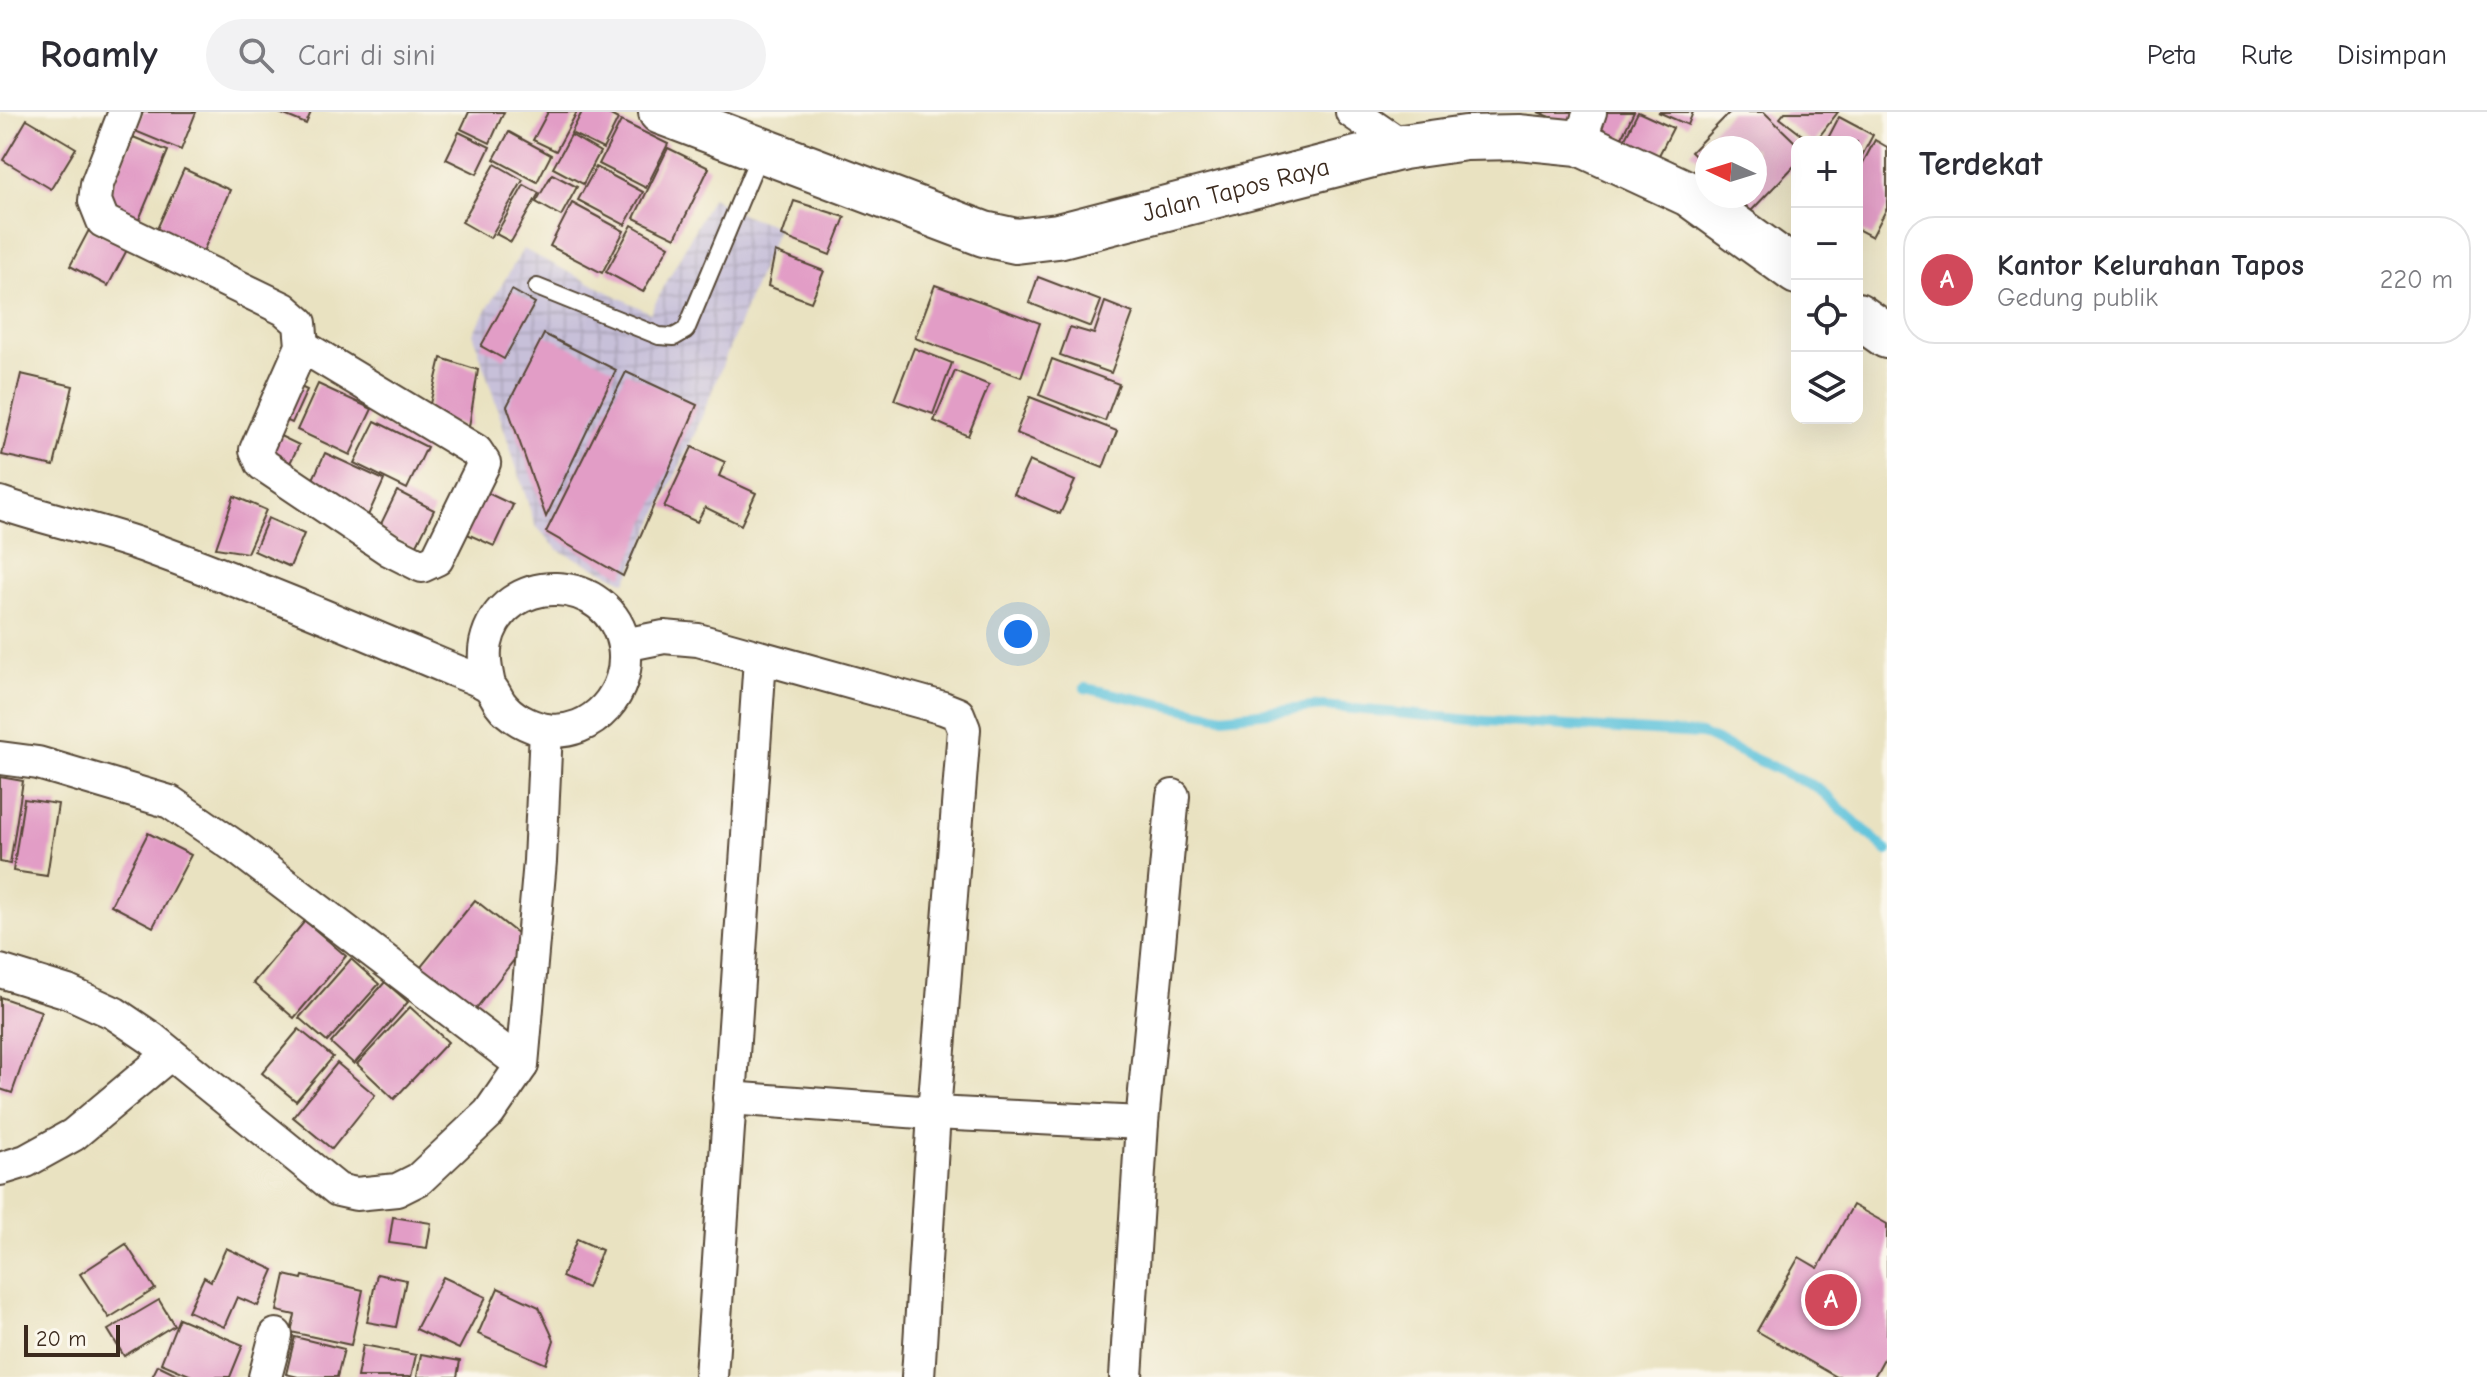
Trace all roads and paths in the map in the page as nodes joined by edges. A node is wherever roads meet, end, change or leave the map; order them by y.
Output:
1 (125, 112) edge
2 (661, 112) edge
3 (1352, 112) edge
4 (1585, 127) edge
5 (1403, 147) junction
6 (761, 150) junction
7 (1791, 268) edge
8 (537, 287) dead end
9 (1863, 319) edge
10 (1887, 336) edge
11 (302, 346) junction
12 (0, 503) edge
13 (39, 517) junction
14 (0, 529) edge
15 (624, 645) junction
16 (760, 659) junction
17 (489, 685) junction
18 (546, 730) junction
19 (0, 758) edge
20 (1173, 796) dead end
21 (0, 971) edge
22 (170, 1054) junction
23 (522, 1065) junction
24 (729, 1098) junction
25 (934, 1113) junction
26 (1142, 1123) junction
27 (0, 1169) edge
28 (276, 1335) dead end
29 (265, 1377) edge
30 (711, 1377) edge
31 (918, 1377) edge
32 (1126, 1377) edge

1 - 11 street
2 - 6 main road, Jalan Tapos Raya
3 - 5 street
4 - 5 main road, Jalan Tapos Raya
4 - 7 main road, Jalan Tapos Raya
5 - 6 main road, Jalan Tapos Raya
6 - 8 lane
9 - 10 main road
11 - 11 street
12 - 13 street
13 - 14 street
13 - 17 street
15 - 16 street
15 - 17 street
15 - 18 street
16 - 24 street
16 - 25 street
17 - 18 street
18 - 23 street
19 - 23 street
20 - 26 street
21 - 22 street
22 - 23 street
22 - 27 street
24 - 25 street
24 - 30 street
25 - 26 street
25 - 31 street
26 - 32 street
28 - 29 street

